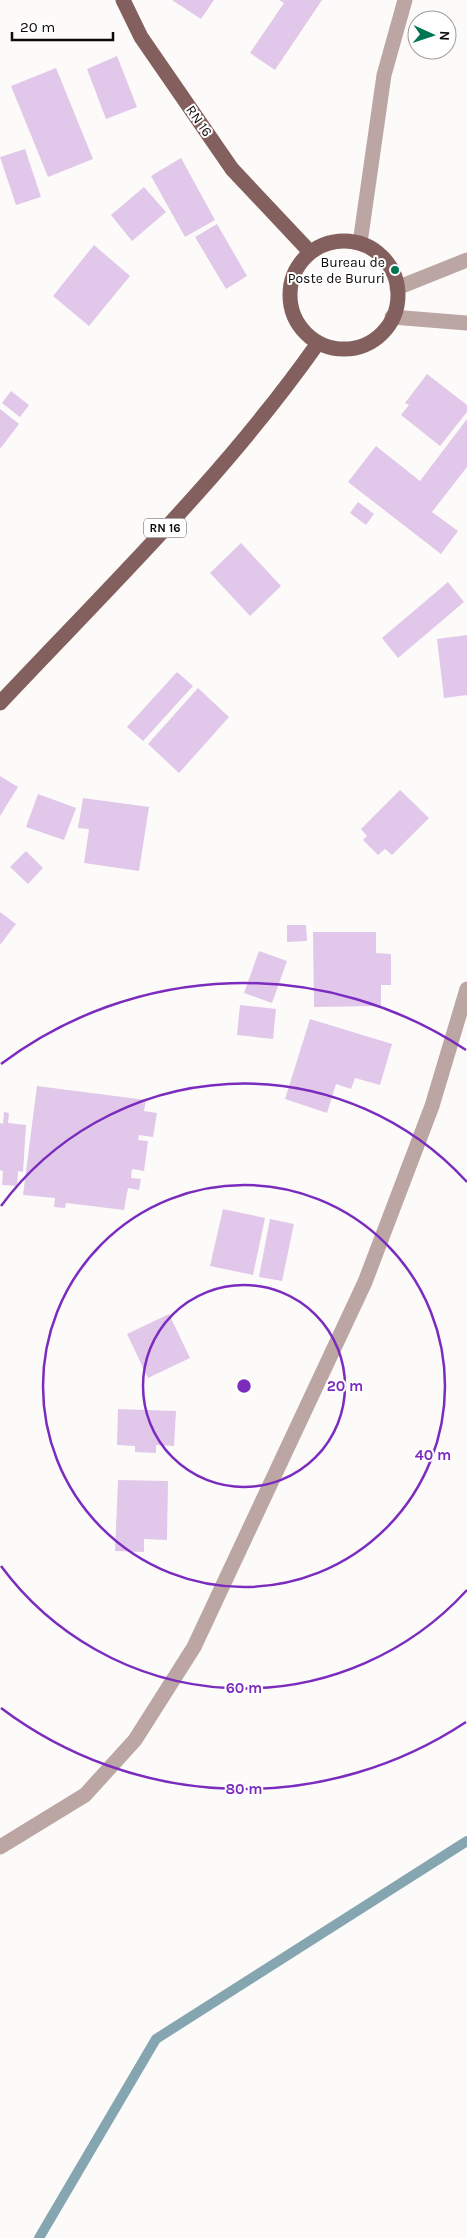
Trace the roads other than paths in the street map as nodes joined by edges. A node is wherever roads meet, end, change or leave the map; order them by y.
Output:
1 (123, 0) edge
2 (405, 0) edge
3 (360, 243) junction
4 (310, 252) junction
5 (467, 260) edge
6 (397, 288) junction
7 (392, 318) junction
8 (467, 323) edge
9 (318, 343) junction
10 (0, 703) edge
11 (467, 989) edge
12 (0, 1847) edge

1 - 4 main road, RN 16 / RN 16
2 - 3 street
3 - 4 main road
3 - 6 main road
4 - 9 main road
5 - 6 street
6 - 7 main road
7 - 8 street
7 - 9 main road
9 - 10 main road, RN 16 / RN 16
11 - 12 street

